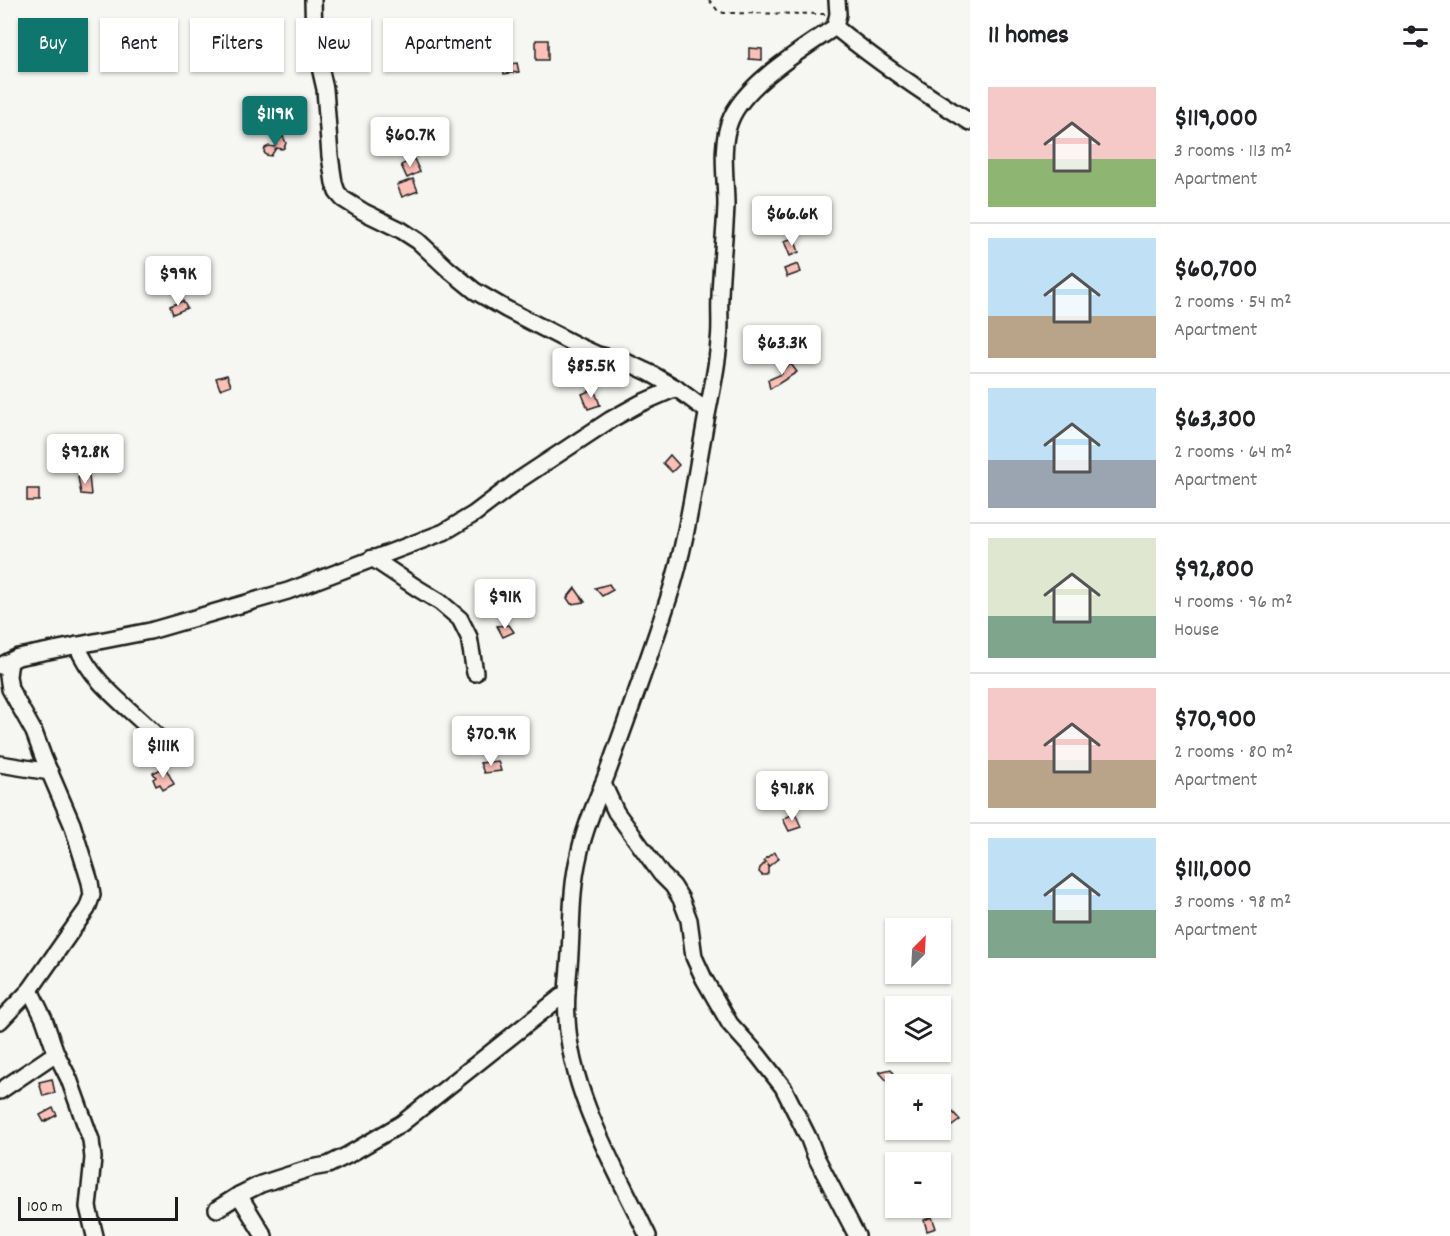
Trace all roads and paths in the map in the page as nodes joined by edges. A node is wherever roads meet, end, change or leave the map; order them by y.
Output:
1 (313, 0) edge
2 (709, 0) edge
3 (837, 14) edge
4 (968, 119) edge
5 (676, 388) junction
6 (707, 411) junction
7 (372, 558) junction
8 (77, 645) junction
9 (5, 663) edge
10 (476, 673) dead end
11 (157, 736) dead end
12 (0, 764) edge
13 (50, 772) junction
14 (603, 784) junction
15 (30, 990) junction
16 (567, 992) junction
17 (0, 1021) edge
18 (56, 1053) junction
19 (0, 1091) edge
20 (239, 1195) junction
21 (217, 1209) dead end
22 (95, 1236) edge
23 (264, 1236) edge
24 (648, 1236) edge
25 (857, 1236) edge

1 - 5 street
2 - 3 path
3 - 4 street
3 - 6 street
5 - 6 street
5 - 7 street
6 - 14 street
7 - 8 street
7 - 10 street
8 - 9 street
8 - 11 street
9 - 13 street
12 - 13 street
13 - 15 street
14 - 16 street
14 - 25 street
15 - 17 street
15 - 18 street
16 - 20 street
16 - 24 street
18 - 19 street
18 - 22 street
20 - 21 street
20 - 23 street

